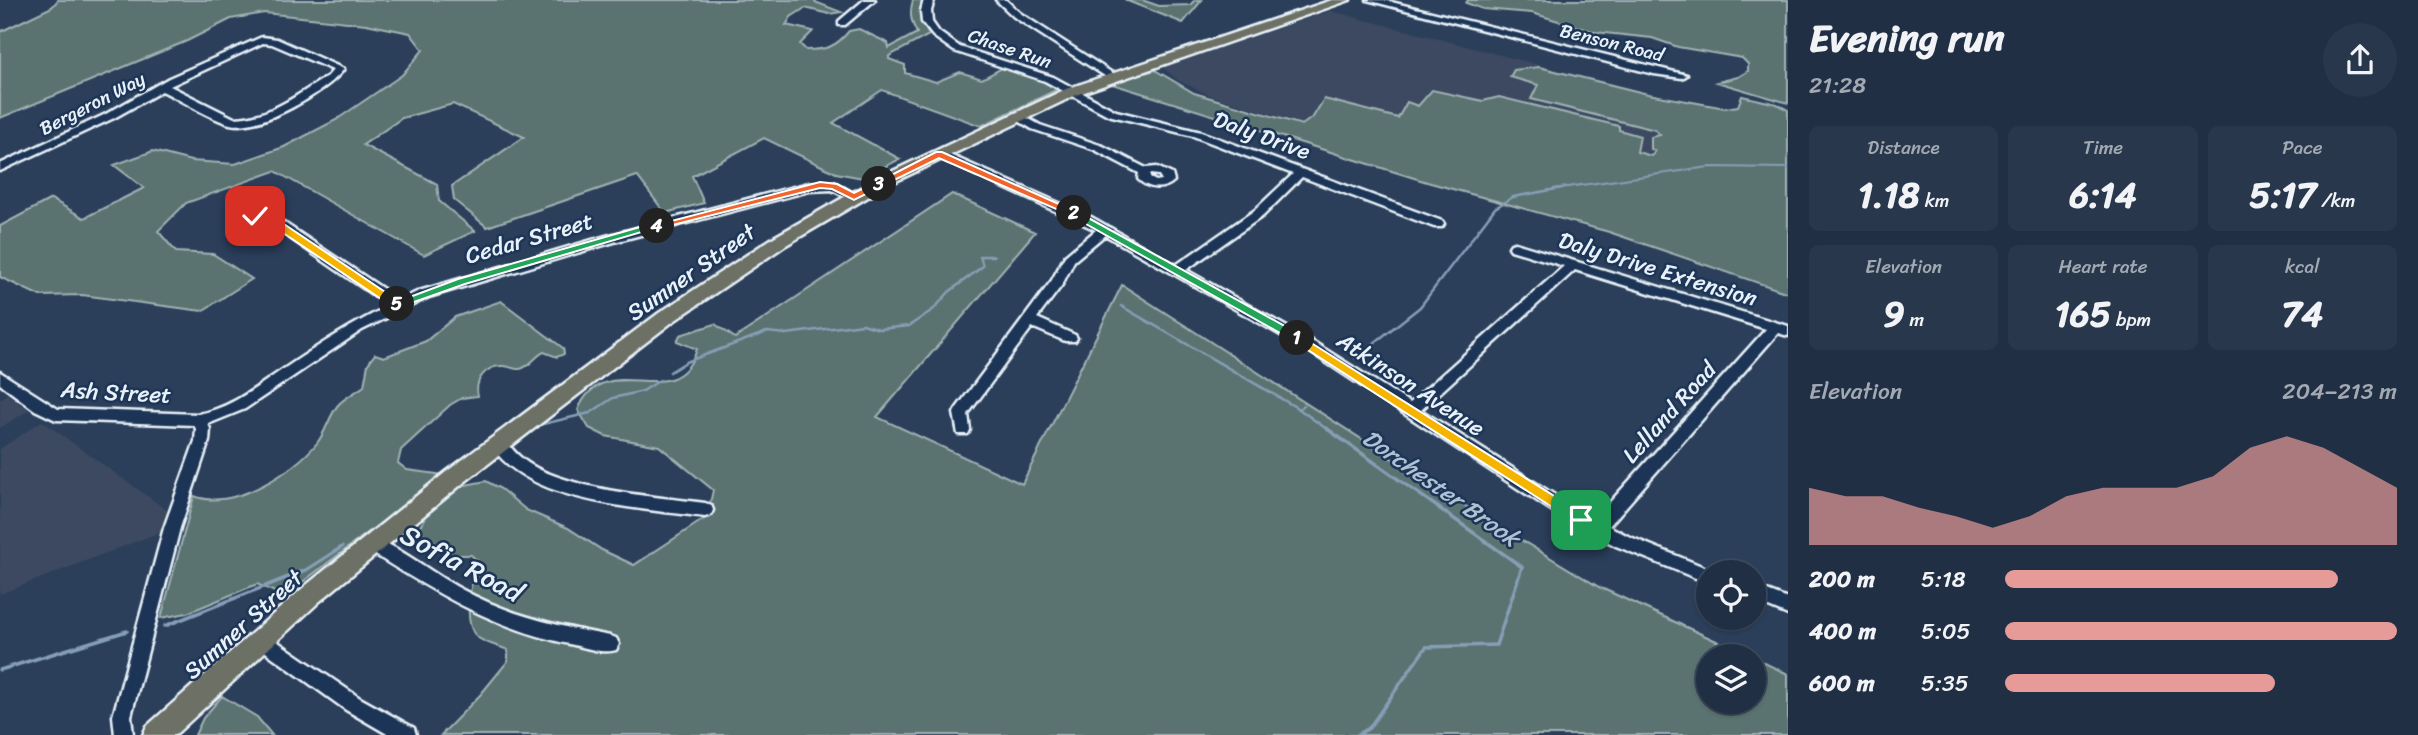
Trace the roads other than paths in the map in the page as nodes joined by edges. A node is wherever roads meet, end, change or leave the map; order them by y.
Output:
1 (870, 0) edge
2 (929, 0) edge
3 (1001, 0) edge
4 (1344, 0) edge
5 (1372, 0) edge
6 (842, 23) dead end
7 (1682, 75) dead end
8 (1112, 76) junction
9 (161, 86) junction
10 (1070, 92) junction
11 (1018, 116) junction
12 (939, 154) junction
13 (0, 168) edge
14 (1301, 172) junction
15 (1145, 173) dead end
16 (854, 197) junction
17 (263, 214) dead end
18 (1438, 224) dead end
19 (1105, 229) junction
20 (1515, 247) dead end
21 (1573, 265) junction
22 (1177, 270) junction
23 (398, 306) junction
24 (1029, 320) junction
25 (1782, 329) edge
26 (1070, 338) dead end
27 (0, 377) edge
28 (240, 405) junction
29 (1412, 411) junction
30 (198, 420) junction
31 (963, 430) dead end
32 (498, 443) junction
33 (200, 447) junction
34 (705, 510) dead end
35 (1597, 528) junction
36 (372, 544) junction
37 (1696, 571) edge
38 (1766, 599) edge
39 (1788, 607) edge
40 (262, 639) junction
41 (610, 644) dead end
42 (124, 735) edge
43 (156, 735) edge
44 (407, 735) edge

1 - 6 street
2 - 10 street, Chase Run
3 - 8 street, Chase Run
4 - 8 main road, Sumner Street
5 - 7 street, Benson Road
8 - 10 main road, Sumner Street
9 - 9 street, Bergeron Way
9 - 13 street, Bergeron Way
10 - 11 main road, Sumner Street
10 - 14 street, Daly Drive
11 - 12 main road, Sumner Street
11 - 15 street
12 - 16 main road, Sumner Street
12 - 19 street, Atkinson Avenue
14 - 18 street, Daly Drive
14 - 22 street
16 - 23 street, Cedar Street
16 - 32 main road, Sumner Street
17 - 23 street
19 - 22 street, Atkinson Avenue
19 - 24 street
20 - 21 street, Daly Drive Extension
21 - 25 street, Daly Drive Extension
21 - 29 street
22 - 29 street, Atkinson Avenue
23 - 28 street, Cedar Street
24 - 26 street
24 - 31 street
25 - 35 street, Lelland Road
27 - 30 street, Ash Street
28 - 30 street, Cedar Street
28 - 33 street, Cedar Street
29 - 35 street, Atkinson Avenue
30 - 33 street, Cedar Street
32 - 34 street
32 - 36 main road, Sumner Street
33 - 42 street, Cedar Street
35 - 37 street, Atkinson Avenue
36 - 40 main road, Sumner Street
36 - 41 street, Sofia Road
38 - 39 street
40 - 43 main road, Sumner Street
40 - 44 street

